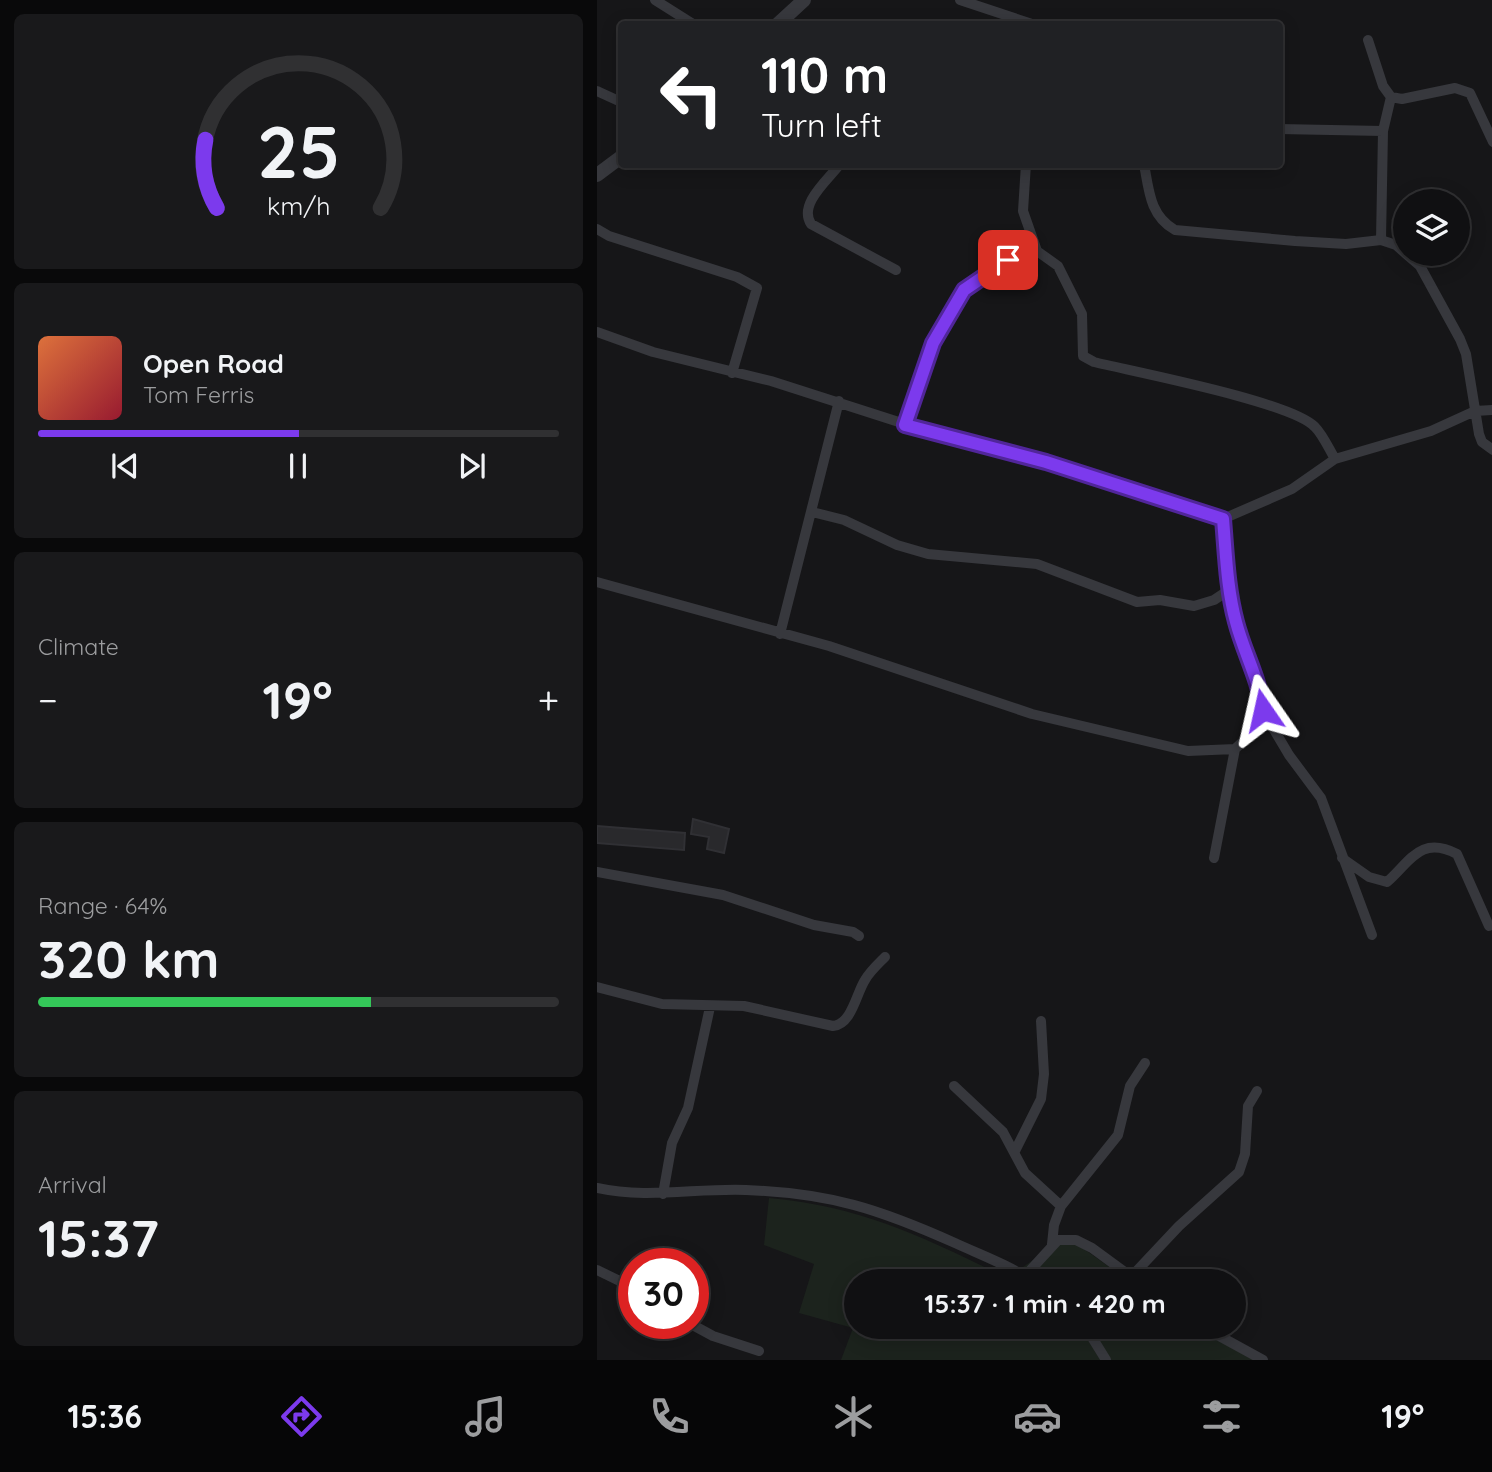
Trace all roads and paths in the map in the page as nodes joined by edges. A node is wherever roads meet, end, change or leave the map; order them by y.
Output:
1 (655, 0) edge
2 (804, 0) edge
3 (960, 0) edge
4 (688, 21) edge
5 (781, 21) edge
6 (1023, 21) edge
7 (1368, 40) dead end
8 (597, 91) edge
9 (1391, 97) junction
10 (618, 101) edge
11 (1283, 129) edge
12 (1383, 131) junction
13 (1492, 142) edge
14 (618, 159) edge
15 (837, 168) edge
16 (1026, 168) edge
17 (1145, 168) edge
18 (597, 175) edge
19 (597, 229) edge
20 (1381, 240) junction
21 (1393, 244) edge
22 (1037, 251) junction
23 (1420, 266) edge
24 (896, 270) dead end
25 (597, 332) edge
26 (732, 373) junction
27 (839, 401) junction
28 (1492, 410) edge
29 (1475, 411) junction
30 (905, 425) junction
31 (1492, 450) edge
32 (1335, 459) junction
33 (812, 512) junction
34 (1223, 519) junction
35 (597, 582) edge
36 (1229, 590) junction
37 (780, 634) junction
38 (1263, 710) junction
39 (1235, 749) junction
40 (1214, 858) dead end
41 (1342, 858) junction
42 (597, 872) edge
43 (1489, 926) dead end
44 (1372, 935) dead end
45 (859, 936) dead end
46 (885, 957) dead end
47 (597, 987) edge
48 (710, 1007) junction
49 (1041, 1021) dead end
50 (1145, 1063) dead end
51 (954, 1086) dead end
52 (1257, 1091) dead end
53 (1015, 1151) junction
54 (597, 1188) edge
55 (663, 1194) junction
56 (1061, 1206) junction
57 (1052, 1244) junction
58 (1007, 1269) edge
59 (1035, 1269) edge
60 (1119, 1269) edge
61 (1142, 1269) edge
62 (597, 1270) edge
63 (618, 1280) edge
64 (709, 1334) edge
65 (1093, 1339) edge
66 (1225, 1339) edge
67 (759, 1351) dead end
68 (1106, 1360) edge
69 (1264, 1360) edge

1 - 4 street
2 - 5 street
3 - 6 street
7 - 9 street
8 - 10 street
9 - 12 street
9 - 13 street
11 - 12 street
12 - 20 street
14 - 18 street
15 - 24 street
16 - 22 street
17 - 20 street
19 - 26 street
20 - 21 street
22 - 30 street
22 - 32 street
23 - 29 street
25 - 26 street
26 - 27 street
27 - 30 street
27 - 33 street
28 - 29 street
29 - 31 street
29 - 32 street
30 - 34 street
32 - 34 street
33 - 36 street
33 - 37 street
34 - 36 street
35 - 37 street
36 - 38 street
37 - 39 street
38 - 39 street
38 - 41 street
39 - 40 street
41 - 43 street
41 - 44 street
42 - 45 street
46 - 48 street
47 - 48 street
48 - 55 street
49 - 53 street
50 - 56 street
51 - 53 street
52 - 61 street
53 - 56 street
54 - 55 street
55 - 58 street
56 - 57 street
57 - 59 street
57 - 60 street
62 - 63 street
64 - 67 street
65 - 68 street
66 - 69 street

